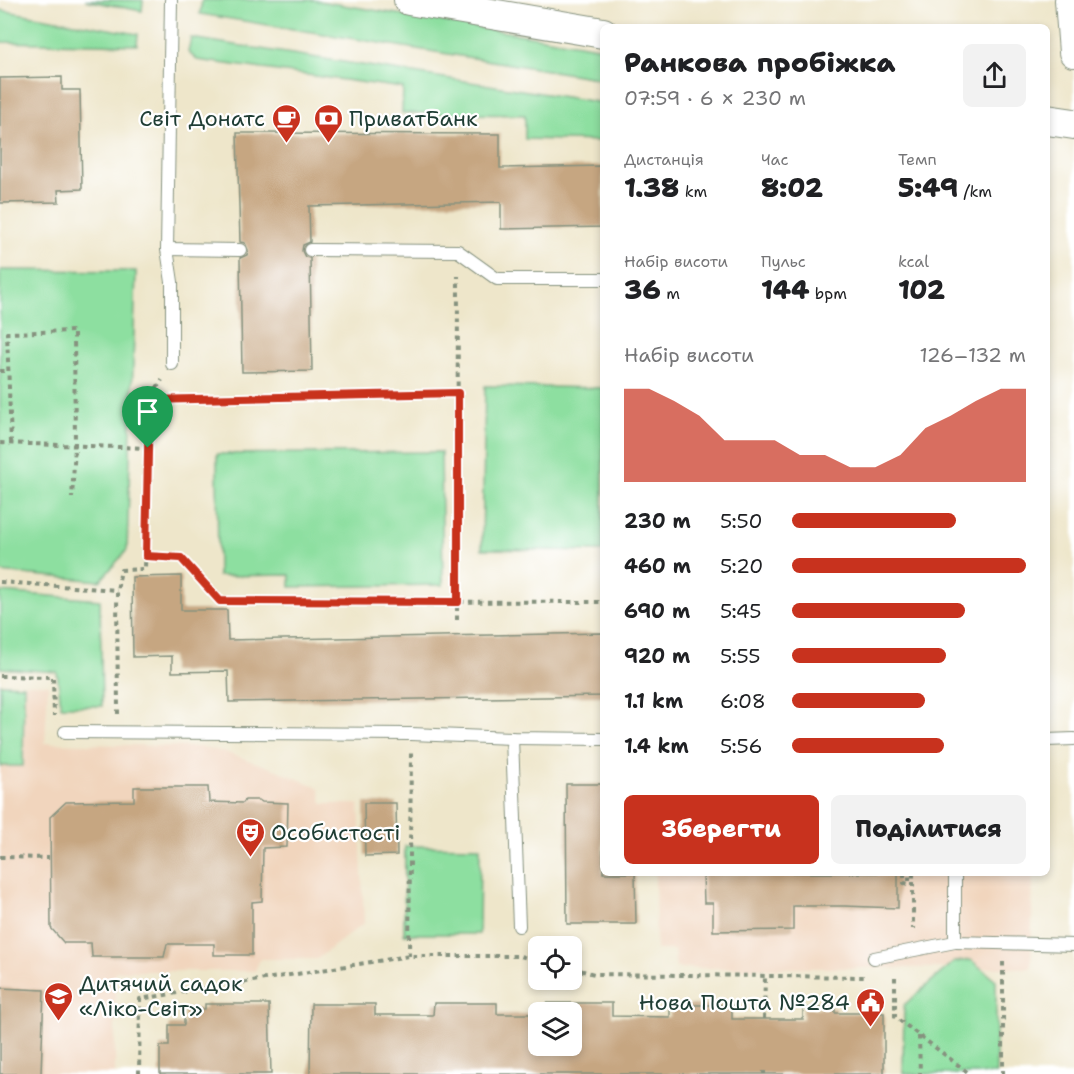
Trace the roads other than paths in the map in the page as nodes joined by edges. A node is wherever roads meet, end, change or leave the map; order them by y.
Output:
1 (171, 0) edge
2 (409, 0) edge
3 (1070, 0) edge
4 (600, 32) edge
5 (1074, 52) edge
6 (1050, 120) edge
7 (1074, 124) edge
8 (167, 249) junction
9 (240, 250) dead end
10 (310, 250) dead end
11 (600, 279) edge
12 (172, 364) road end
13 (65, 732) road end
14 (512, 738) junction
15 (600, 739) edge
16 (1050, 740) edge
17 (1074, 740) edge
18 (955, 876) edge
19 (519, 926) dead end
20 (955, 942) junction
21 (1074, 945) edge
22 (873, 958) dead end

1 - 8 lane
2 - 4 street
3 - 5 street
6 - 7 street
8 - 9 lane
8 - 12 lane
10 - 11 lane
13 - 14 lane
14 - 15 lane
14 - 19 lane
16 - 17 lane
18 - 20 lane
20 - 21 lane
20 - 22 lane

